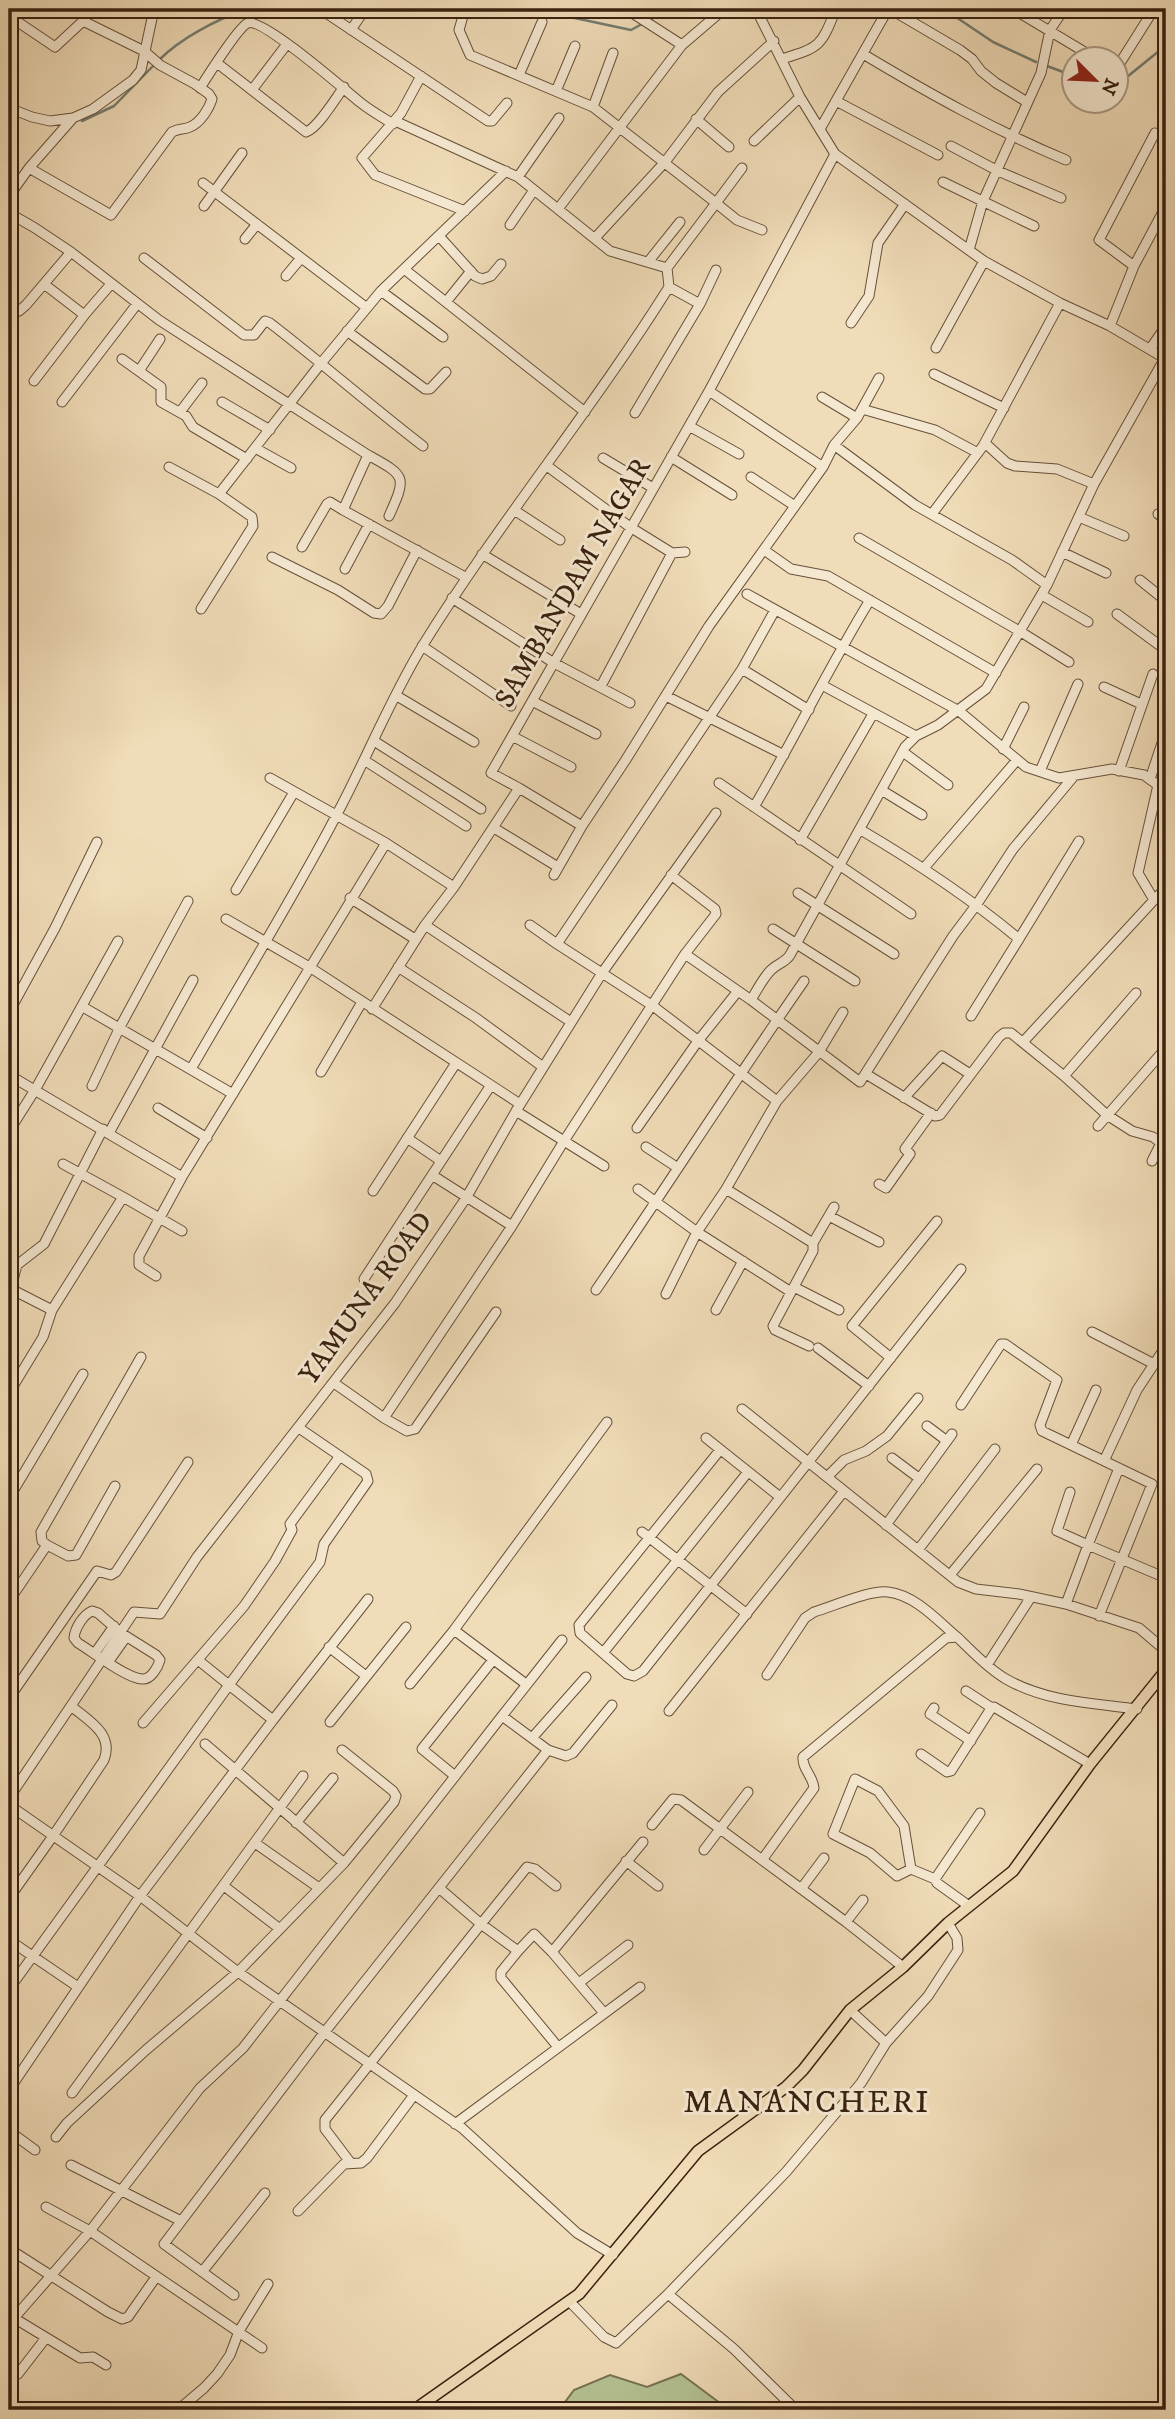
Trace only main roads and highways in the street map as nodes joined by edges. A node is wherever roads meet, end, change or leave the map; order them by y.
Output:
1 (1166, 1670) edge
2 (414, 2410) edge

1 - 2 main road

